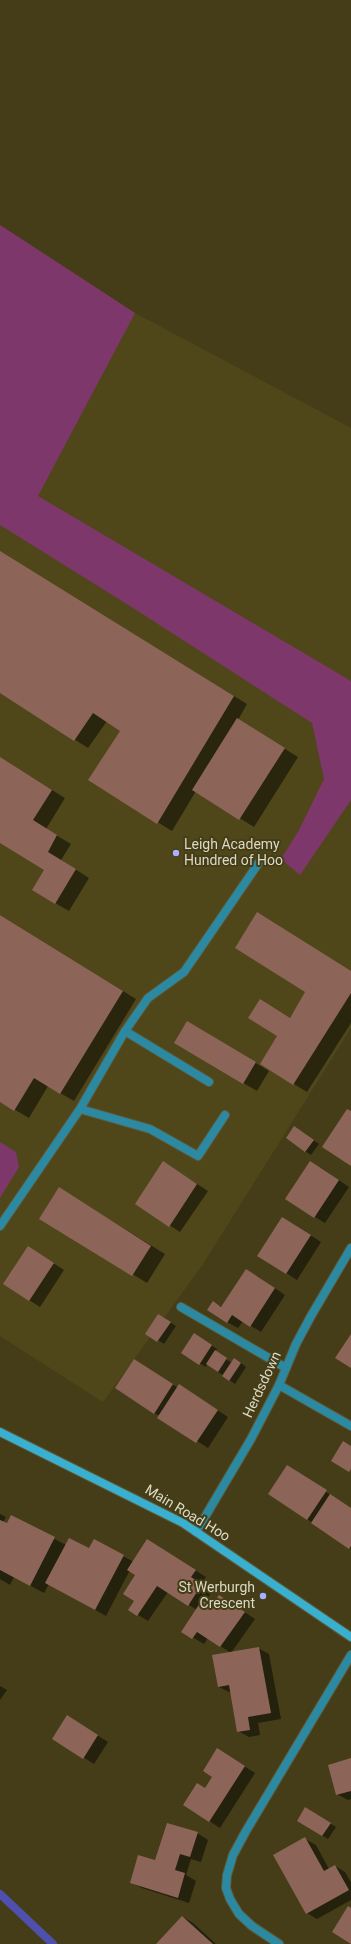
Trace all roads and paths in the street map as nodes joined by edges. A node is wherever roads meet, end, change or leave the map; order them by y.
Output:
1 (260, 861) dead end
2 (125, 1031) junction
3 (209, 1082) dead end
4 (80, 1109) junction
5 (225, 1114) dead end
6 (0, 1226) edge
7 (351, 1248) edge
8 (181, 1307) dead end
9 (286, 1368) junction
10 (280, 1385) junction
11 (351, 1426) edge
12 (0, 1432) edge
13 (196, 1532) junction
14 (351, 1637) edge
15 (351, 1655) edge
16 (279, 1944) edge

1 - 2 street
2 - 3 street
2 - 4 street
4 - 5 street
4 - 6 street
7 - 9 street, Herdsdown
8 - 9 street
9 - 10 street, Herdsdown
10 - 11 street
10 - 13 street, Herdsdown
12 - 13 street, Main Road Hoo
13 - 14 street, Main Road Hoo
15 - 16 street

